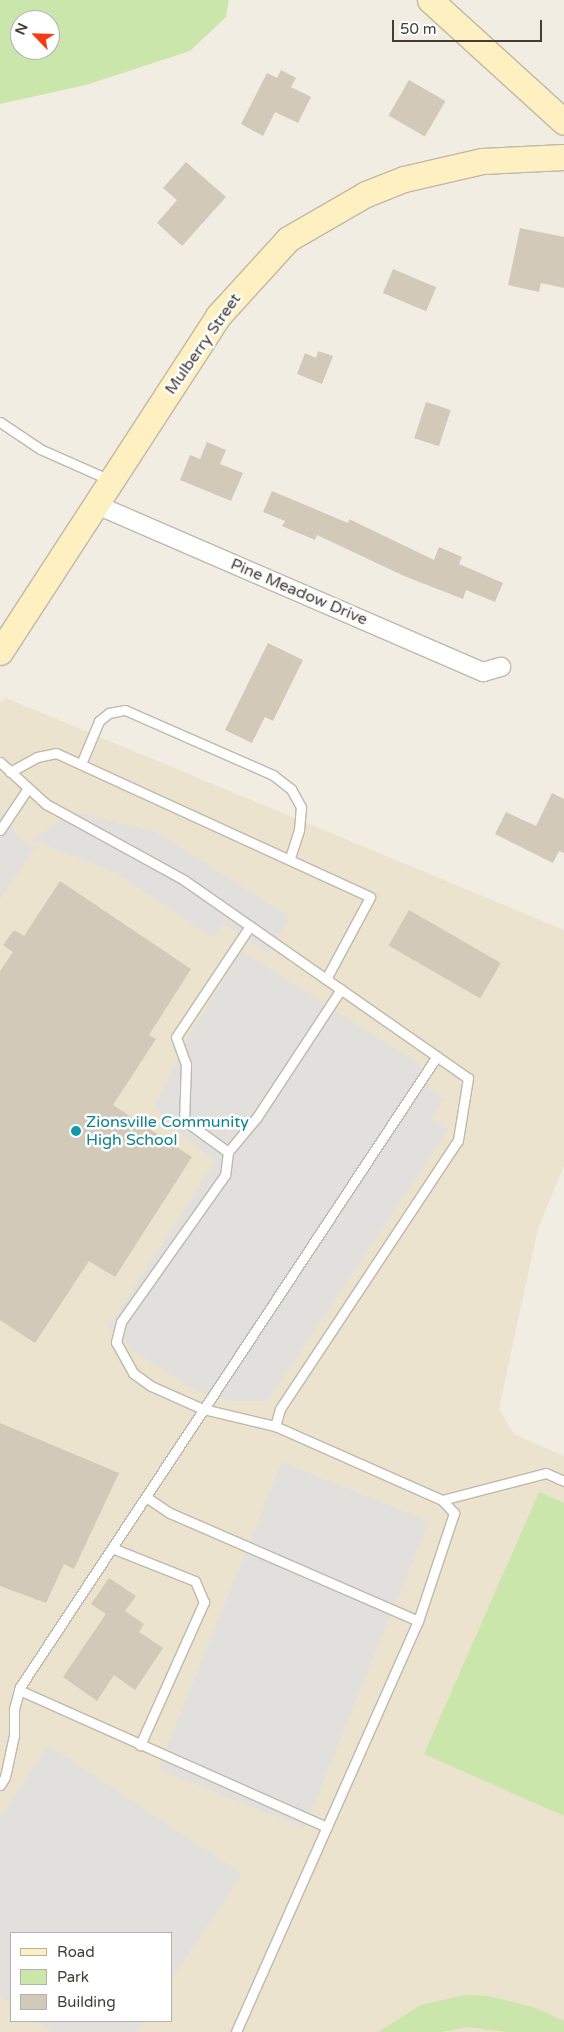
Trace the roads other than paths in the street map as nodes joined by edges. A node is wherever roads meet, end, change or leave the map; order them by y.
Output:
1 (430, 0) edge
2 (564, 122) edge
3 (564, 158) edge
4 (0, 422) edge
5 (113, 482) junction
6 (97, 506) junction
7 (0, 651) edge
8 (501, 667) dead end
9 (0, 762) edge
10 (81, 764) junction
11 (10, 772) junction
12 (28, 788) junction
13 (0, 830) edge
14 (290, 858) junction
15 (250, 926) junction
16 (326, 979) junction
17 (341, 989) junction
18 (437, 1056) junction
19 (228, 1152) junction
20 (203, 1409) junction
21 (275, 1426) junction
22 (564, 1481) edge
23 (146, 1497) junction
24 (442, 1500) junction
25 (112, 1548) junction
26 (418, 1621) junction
27 (19, 1690) junction
28 (140, 1745) junction
29 (0, 1785) edge
30 (327, 1827) junction
31 (236, 2032) edge

1 - 2 street
3 - 5 street, Mulberry Street
4 - 5 lane
5 - 6 street, Mulberry Street
6 - 7 street, Mulberry Street
6 - 8 street, Pine Meadow Drive
9 - 11 lane
10 - 11 lane
10 - 14 lane
10 - 14 lane
11 - 12 lane
12 - 13 lane
12 - 15 lane
14 - 16 lane
15 - 16 lane
15 - 19 lane
16 - 17 lane
17 - 18 lane
17 - 19 lane
18 - 20 lane
18 - 21 lane
19 - 20 lane
20 - 21 lane
20 - 23 lane
21 - 24 lane
22 - 24 lane
23 - 25 lane
23 - 26 lane
24 - 26 lane
25 - 27 lane
25 - 28 lane
26 - 30 lane
27 - 28 lane
27 - 29 lane
28 - 30 lane
30 - 31 lane

